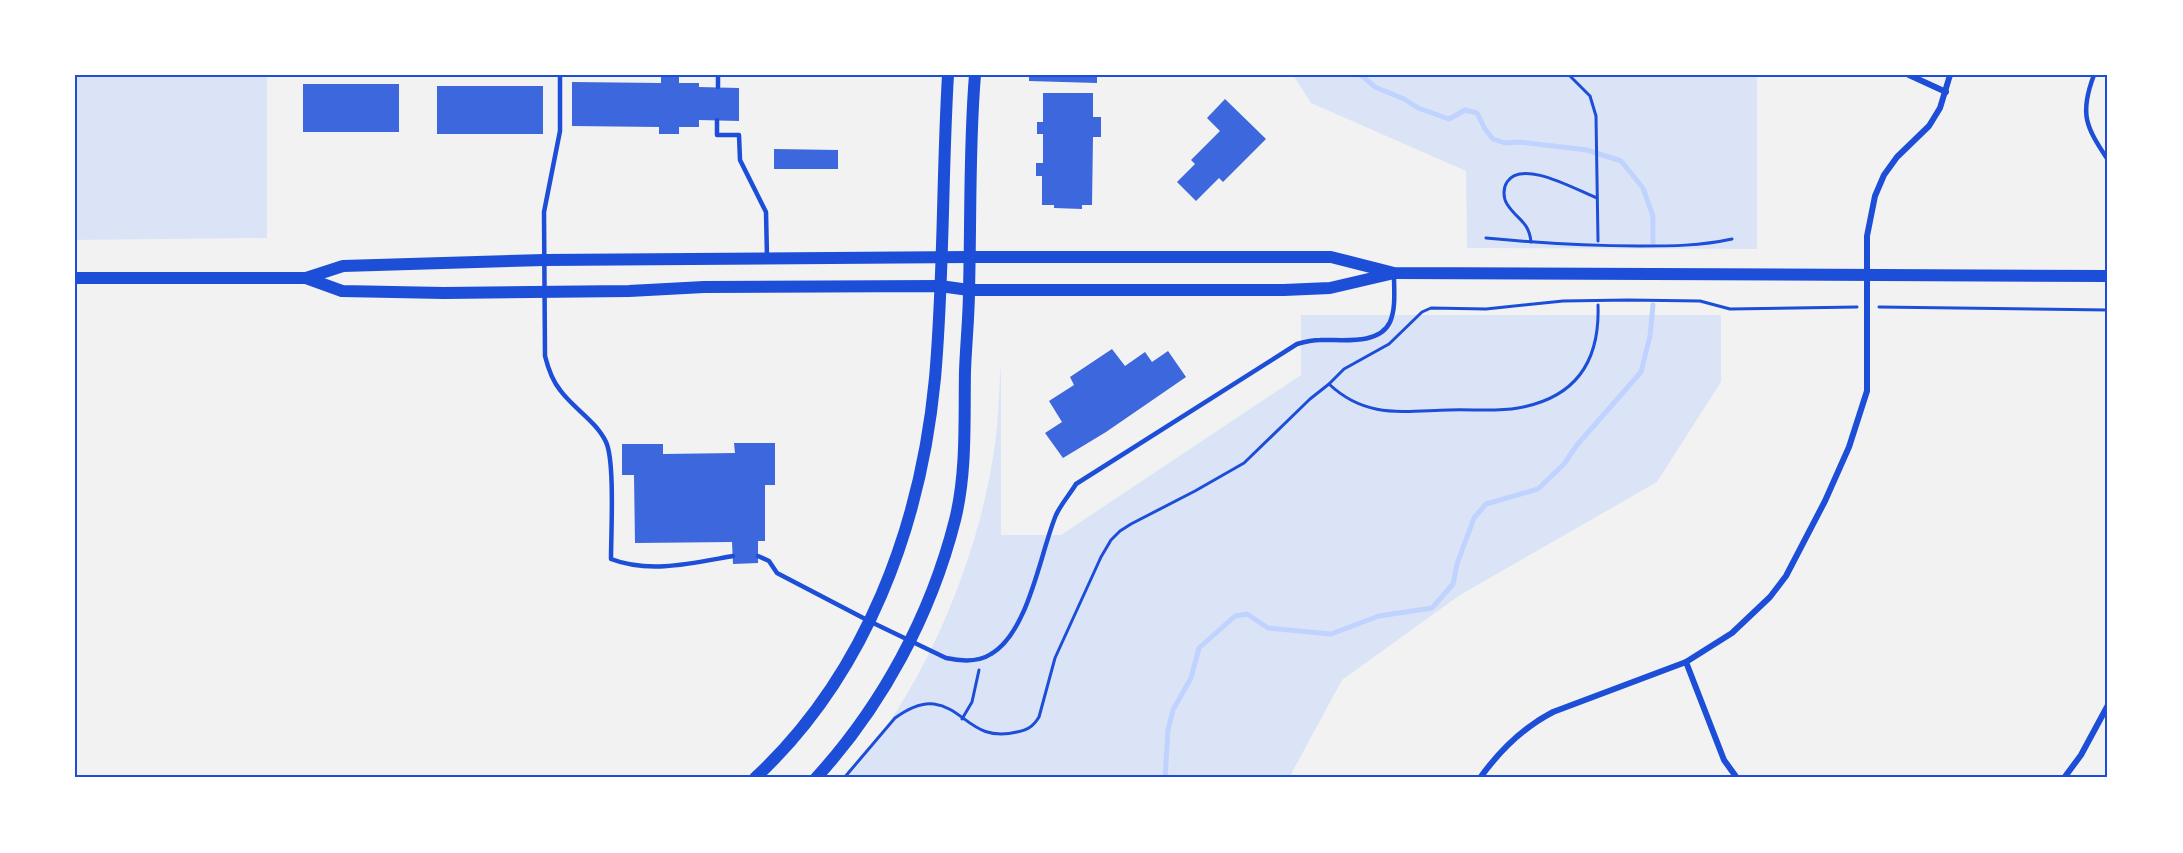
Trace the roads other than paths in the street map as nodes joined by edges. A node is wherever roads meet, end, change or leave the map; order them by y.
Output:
1 (560, 75) edge
2 (718, 75) edge
3 (948, 75) edge
4 (975, 75) edge
5 (1909, 75) edge
6 (1950, 75) edge
7 (2094, 75) edge
8 (718, 87) dead end
9 (1946, 92) junction
10 (717, 120) dead end
11 (2108, 160) edge
12 (969, 257) junction
13 (767, 258) junction
14 (941, 258) junction
15 (544, 260) junction
16 (1394, 273) junction
17 (1867, 274) junction
18 (2108, 276) edge
19 (75, 278) edge
20 (306, 278) junction
21 (940, 286) junction
22 (969, 290) junction
23 (544, 292) junction
24 (733, 556) dead end
25 (758, 556) dead end
26 (869, 621) junction
27 (910, 640) junction
28 (1686, 662) junction
29 (2108, 705) edge
30 (755, 778) edge
31 (816, 778) edge
32 (1480, 778) edge
33 (1737, 778) edge
34 (2064, 778) edge

1 - 15 lane
2 - 8 lane
3 - 14 main road
4 - 12 main road
5 - 9 street
6 - 9 street
7 - 11 lane
9 - 17 street
10 - 13 lane
12 - 14 main road
12 - 16 main road
12 - 22 main road
13 - 14 main road
13 - 15 main road
14 - 21 main road
15 - 20 main road
15 - 23 lane
16 - 17 main road
16 - 22 main road
16 - 27 lane
17 - 18 main road
17 - 28 street
19 - 20 main road
20 - 23 main road
21 - 22 main road
21 - 23 main road
21 - 26 main road
22 - 27 main road
23 - 24 lane
25 - 26 lane
26 - 27 lane
26 - 30 main road
27 - 31 main road
28 - 32 street
28 - 33 street
29 - 34 street

